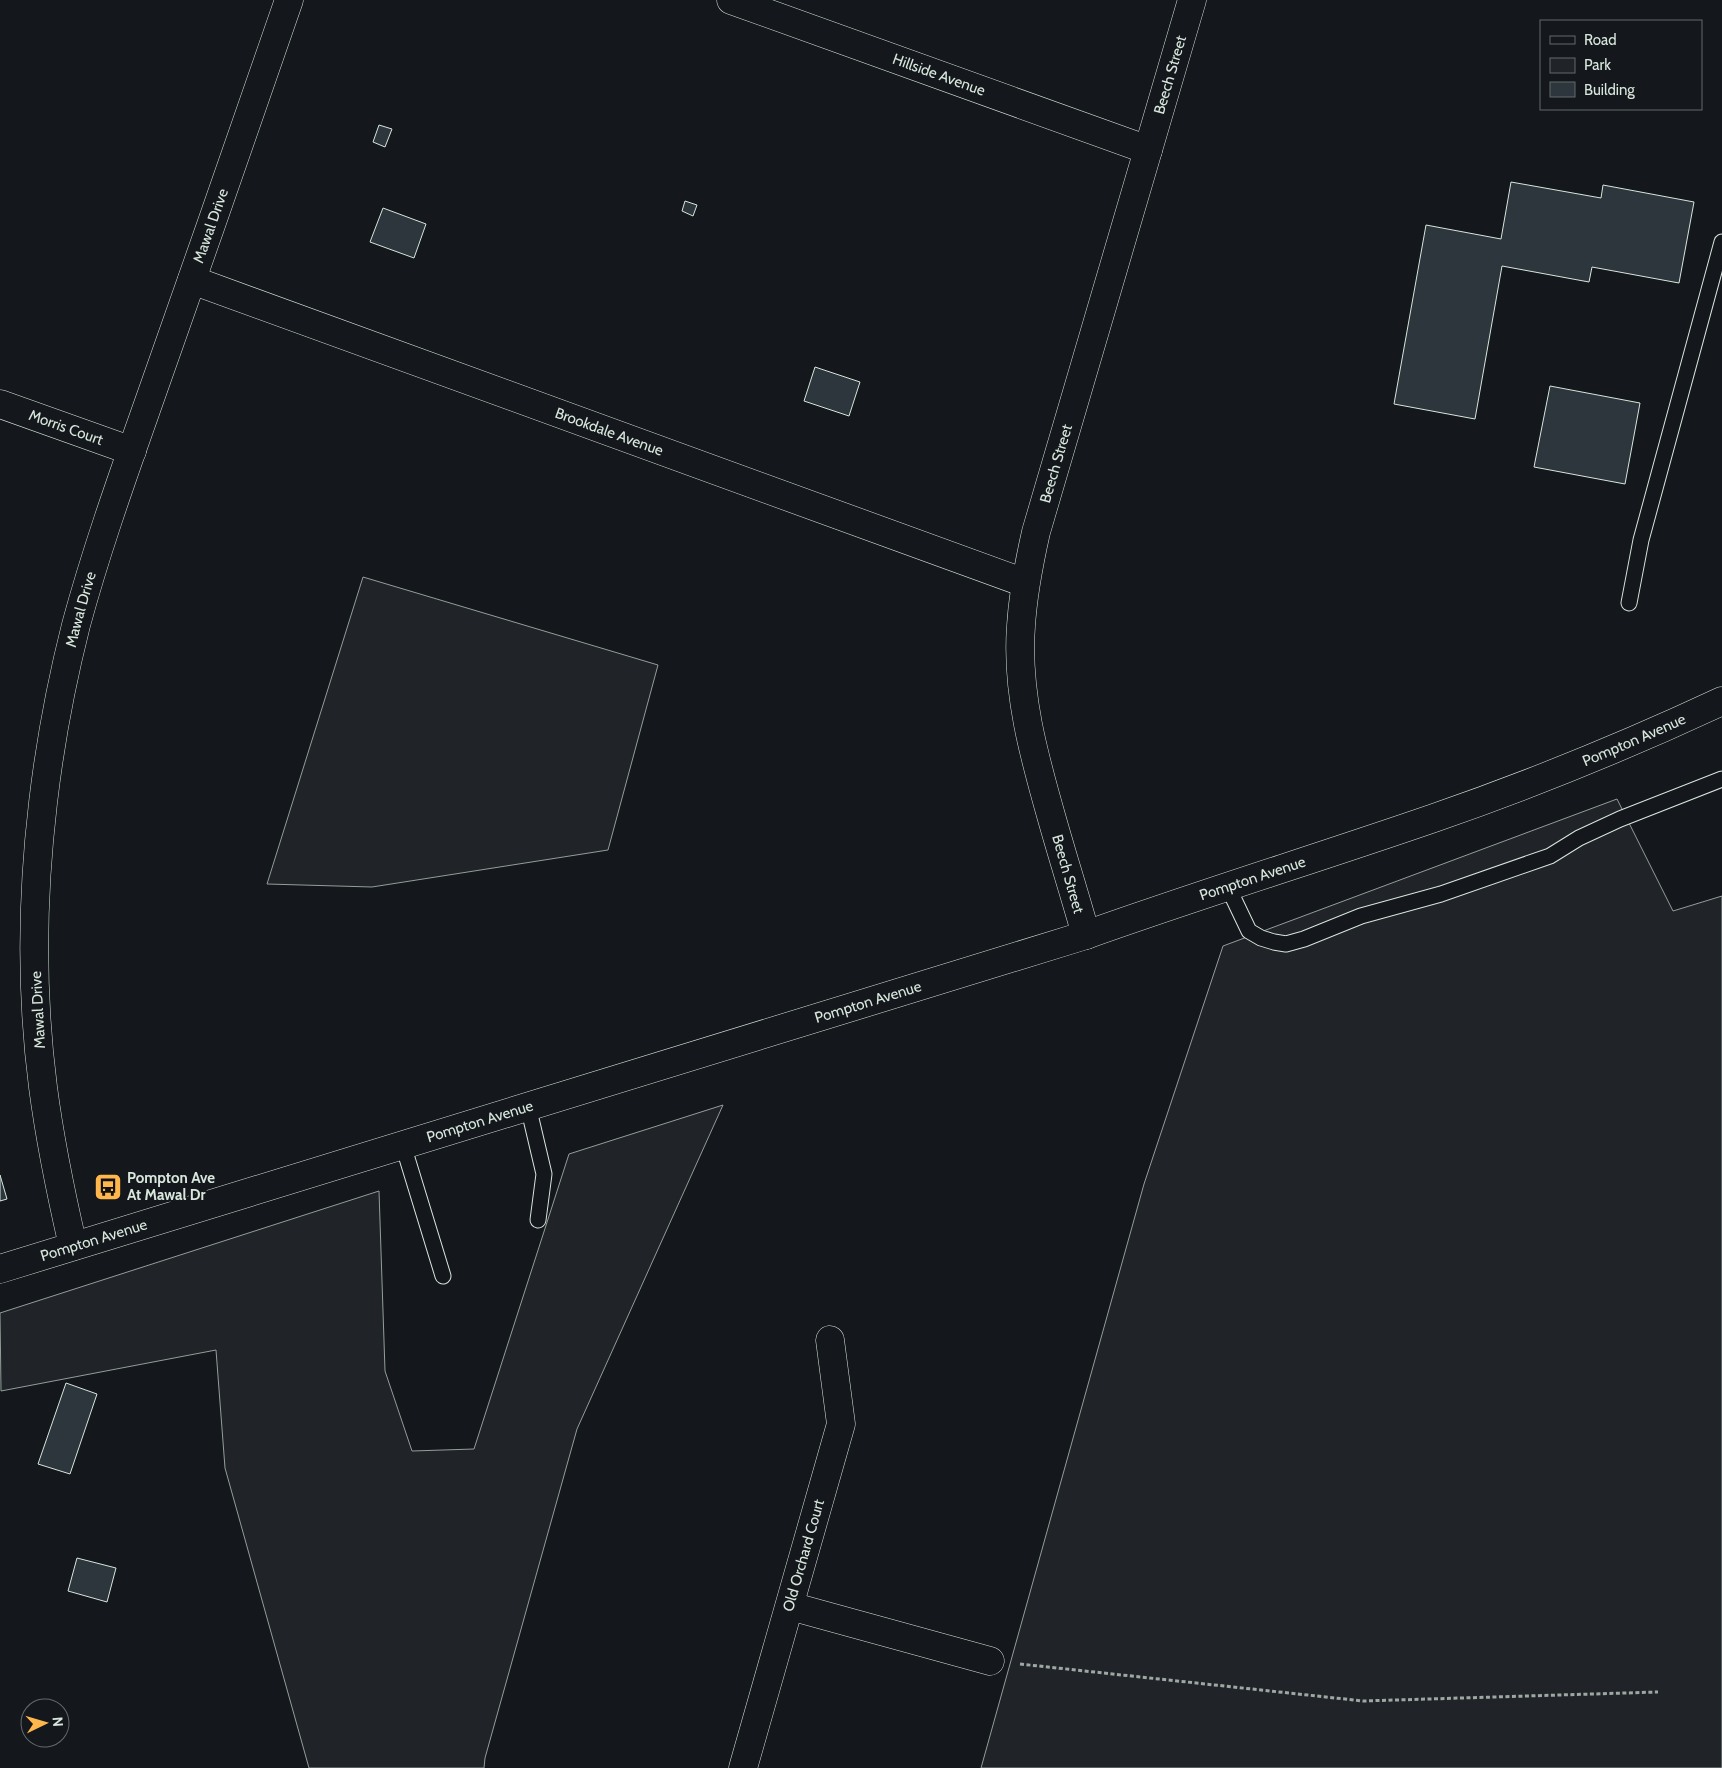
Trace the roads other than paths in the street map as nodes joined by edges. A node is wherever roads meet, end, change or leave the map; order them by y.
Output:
1 (289, 0) edge
2 (731, 0) edge
3 (1192, 0) edge
4 (1148, 150) junction
5 (1722, 242) edge
6 (192, 280) junction
7 (0, 404) edge
8 (132, 451) junction
9 (1025, 582) junction
10 (1629, 603) dead end
11 (1722, 701) edge
12 (1722, 779) edge
13 (1228, 887) junction
14 (1086, 935) junction
15 (528, 1106) junction
16 (403, 1145) junction
17 (538, 1220) dead end
18 (73, 1246) junction
19 (0, 1269) edge
20 (443, 1276) dead end
21 (830, 1340) dead end
22 (790, 1606) junction
23 (990, 1661) road end
24 (743, 1768) edge

1 - 6 street, Mawal Drive
2 - 4 street, Hillside Avenue
3 - 4 street, Beech Street
4 - 9 street, Beech Street
5 - 10 lane
6 - 8 street, Mawal Drive
6 - 9 street, Brookdale Avenue
7 - 8 street, Morris Court
8 - 18 street, Mawal Drive
9 - 14 street, Beech Street
11 - 13 street, Pompton Avenue
12 - 13 lane
13 - 14 street, Pompton Avenue
14 - 15 street, Pompton Avenue
15 - 16 street, Pompton Avenue
15 - 17 lane
16 - 18 street, Pompton Avenue
16 - 20 lane
18 - 19 street, Pompton Avenue
21 - 22 street, Old Orchard Court
22 - 23 street
22 - 24 street, Old Orchard Court

